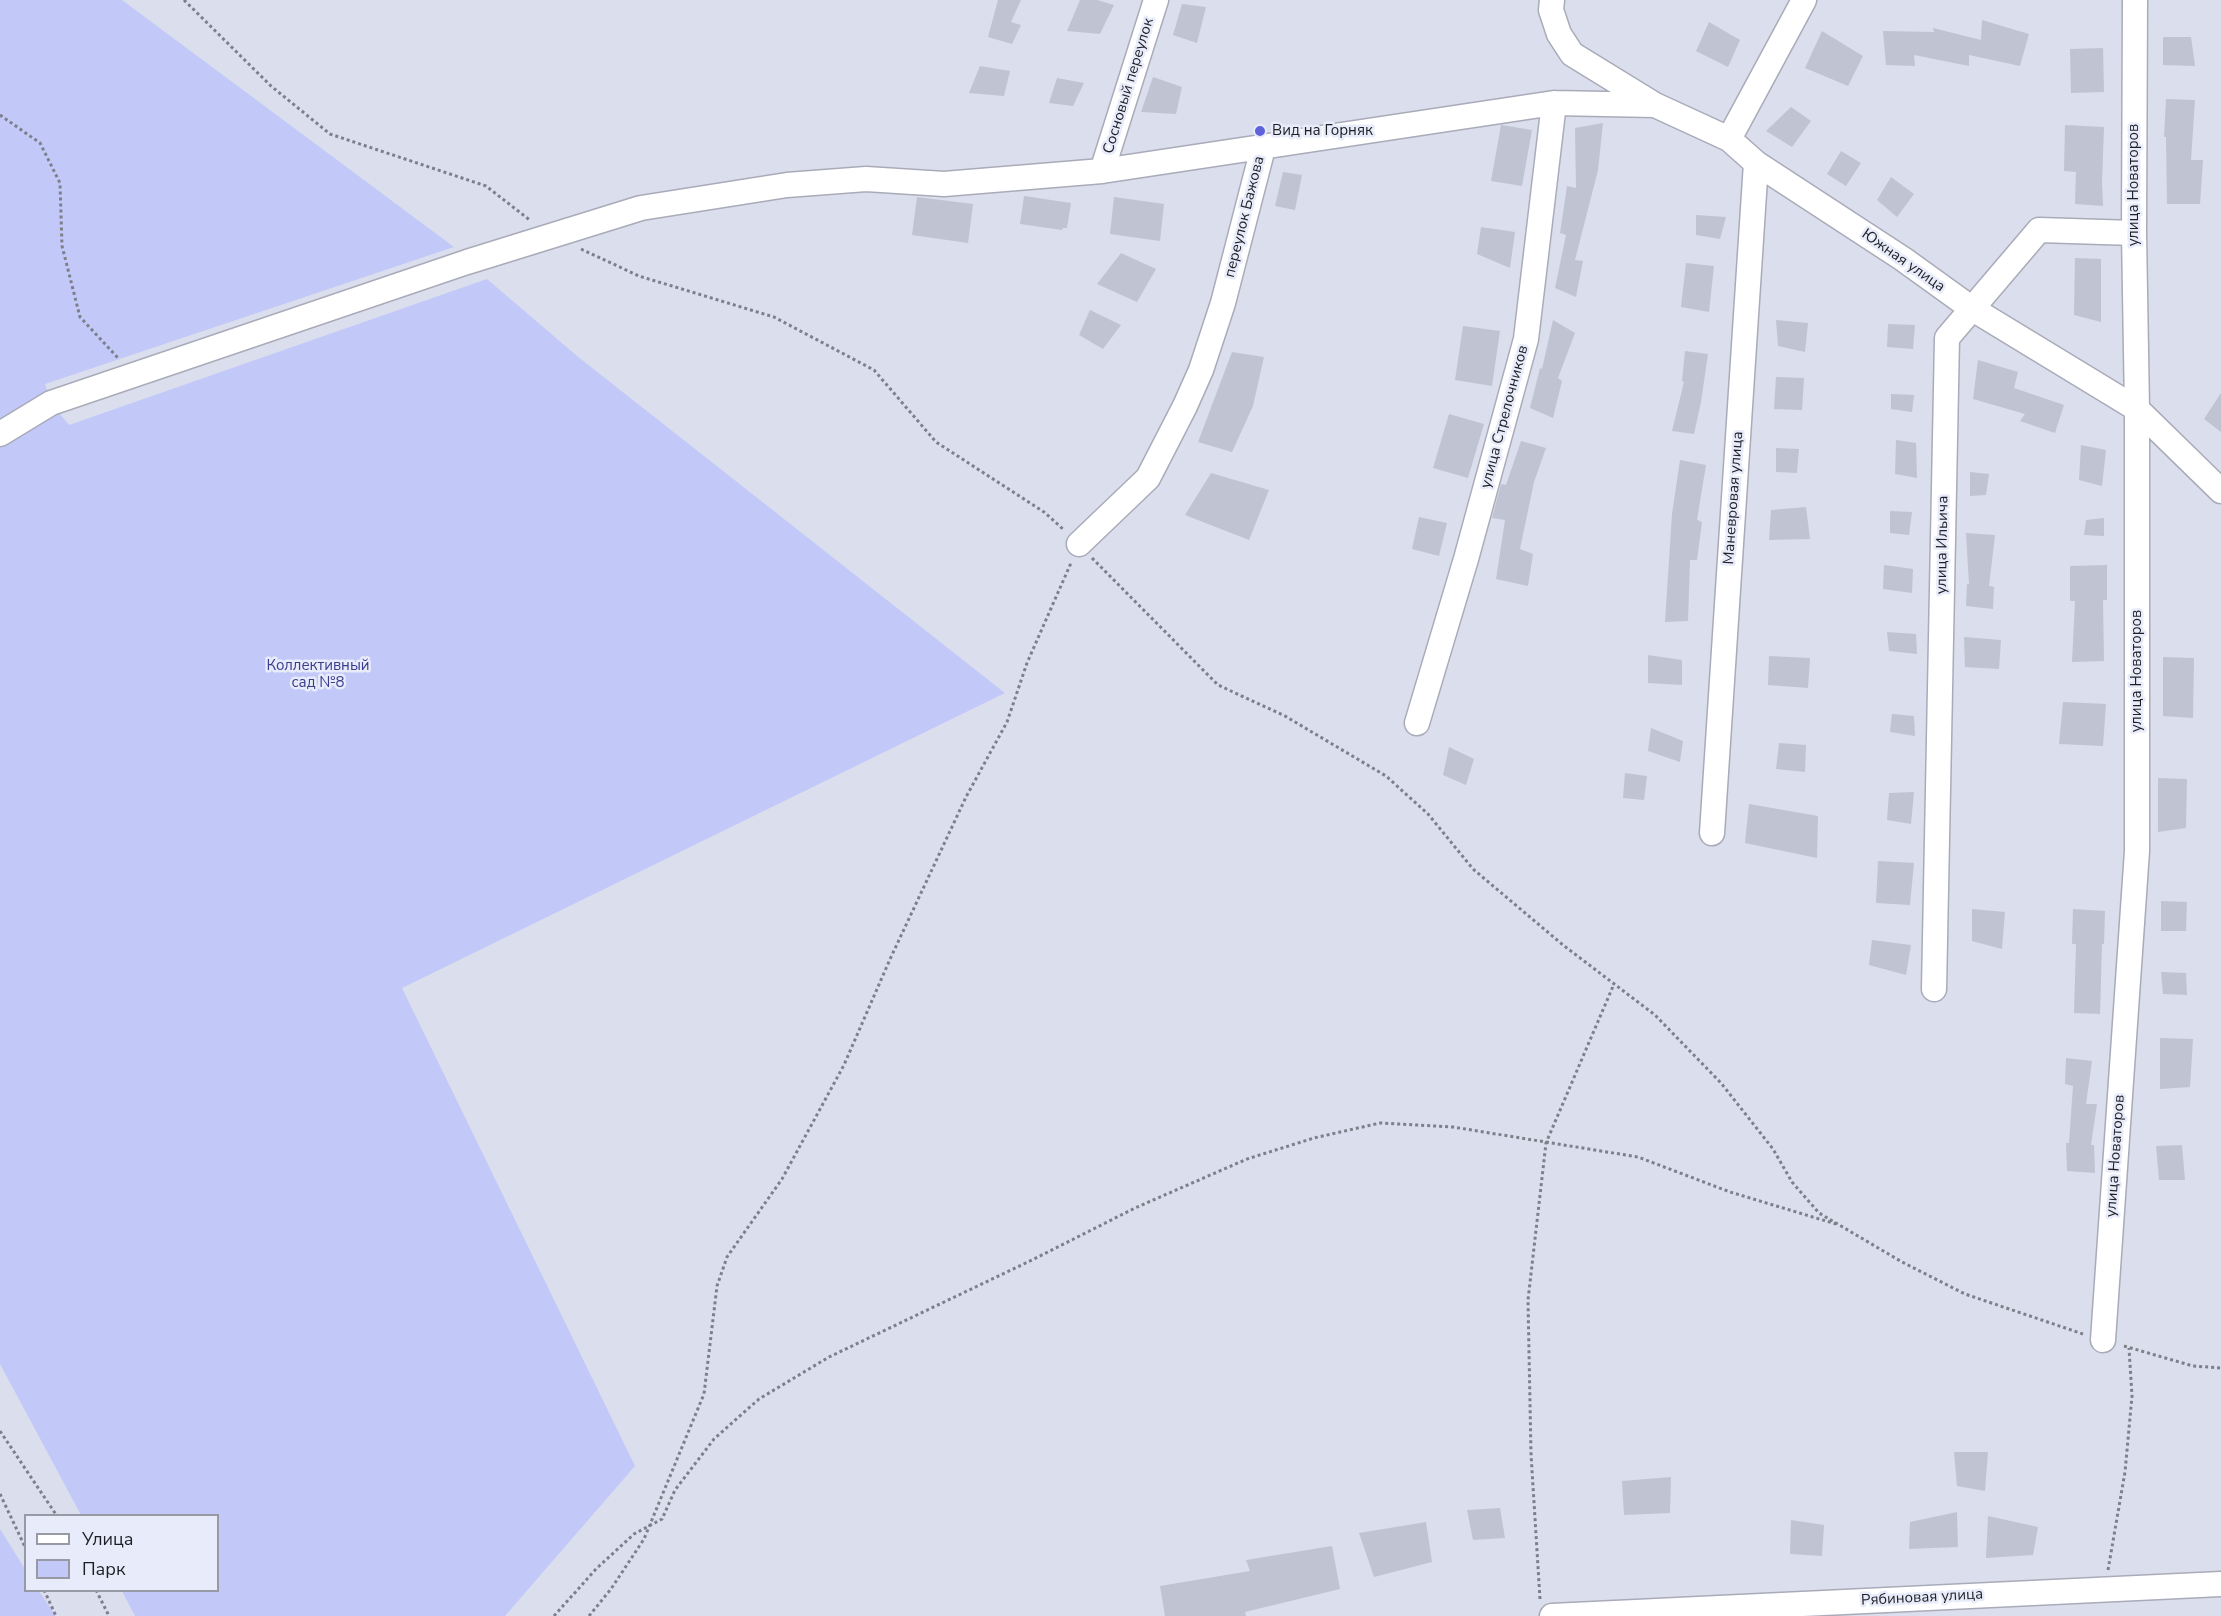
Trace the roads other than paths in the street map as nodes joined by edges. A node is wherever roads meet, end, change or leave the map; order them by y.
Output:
1 (1156, 0) edge
2 (1552, 0) edge
3 (1804, 0) edge
4 (2135, 0) edge
5 (1554, 103) junction
6 (1655, 105) junction
7 (1729, 139) junction
8 (1263, 148) junction
9 (1756, 163) junction
10 (1102, 171) junction
11 (2134, 233) junction
12 (1971, 308) junction
13 (2137, 409) junction
14 (0, 434) edge
15 (2221, 491) edge
16 (1079, 544) road end
17 (1417, 723) dead end
18 (1712, 833) dead end
19 (1934, 988) dead end
20 (2103, 1340) road end
21 (2221, 1584) edge
22 (1546, 1610) edge
23 (1696, 1612) edge

1 - 10 street, Сосновый переулок
2 - 6 street
3 - 7 street
4 - 11 street, улица Новаторов
5 - 6 street, Южная улица
5 - 8 street, Южная улица
5 - 17 street, улица Стрелочников
6 - 7 street, Южная улица
7 - 9 street, Южная улица
8 - 10 street, переулок Бажова
8 - 16 street, переулок Бажова
9 - 12 street, Южная улица
9 - 18 street, Маневровая улица
10 - 14 street, переулок Бажова
11 - 12 street, улица Ильича
11 - 13 street, улица Новаторов
12 - 13 street, Южная улица
12 - 19 street, улица Ильича
13 - 15 street, Южная улица
13 - 20 street, улица Новаторов
21 - 23 street, Рябиновая улица
22 - 23 street, Рябиновая улица

